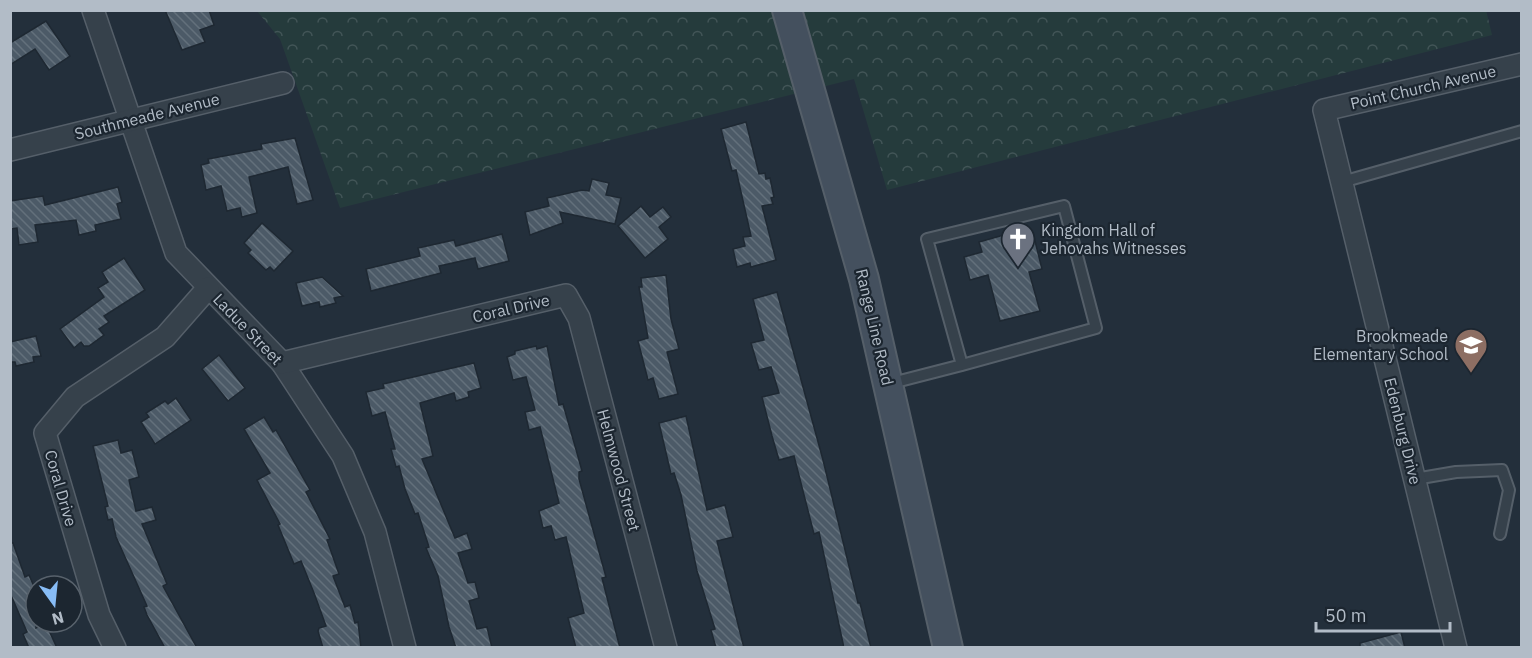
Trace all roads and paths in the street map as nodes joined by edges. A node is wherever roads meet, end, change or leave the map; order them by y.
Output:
1 (93, 10) edge
2 (786, 10) edge
3 (1521, 64) edge
4 (283, 83) dead end
5 (1324, 110) joint
6 (129, 119) junction
7 (1521, 131) edge
8 (10, 150) edge
9 (1342, 182) junction
10 (208, 288) junction
11 (566, 295) joint
12 (282, 363) junction
13 (962, 365) junction
14 (888, 384) junction
15 (1415, 479) junction
16 (1500, 534) dead end
17 (115, 648) edge
18 (405, 648) edge
19 (666, 648) edge
20 (948, 648) edge
21 (1456, 648) edge

1 - 6 street, Ladue Street
2 - 14 main road, Range Line Road
3 - 5 street, Point Church Avenue
4 - 6 street, Southmeade Avenue
5 - 9 street, Edenburg Drive
6 - 8 street, Southmeade Avenue
6 - 10 street, Ladue Street
7 - 9 lane
9 - 15 street, Edenburg Drive
10 - 12 street, Ladue Street
10 - 17 street, Coral Drive
11 - 12 street, Coral Drive
11 - 19 street, Helmwood Street
12 - 18 street, Ladue Street
13 - 13 lane
13 - 14 lane
14 - 20 main road, Range Line Road
15 - 16 lane
15 - 21 street, Edenburg Drive

